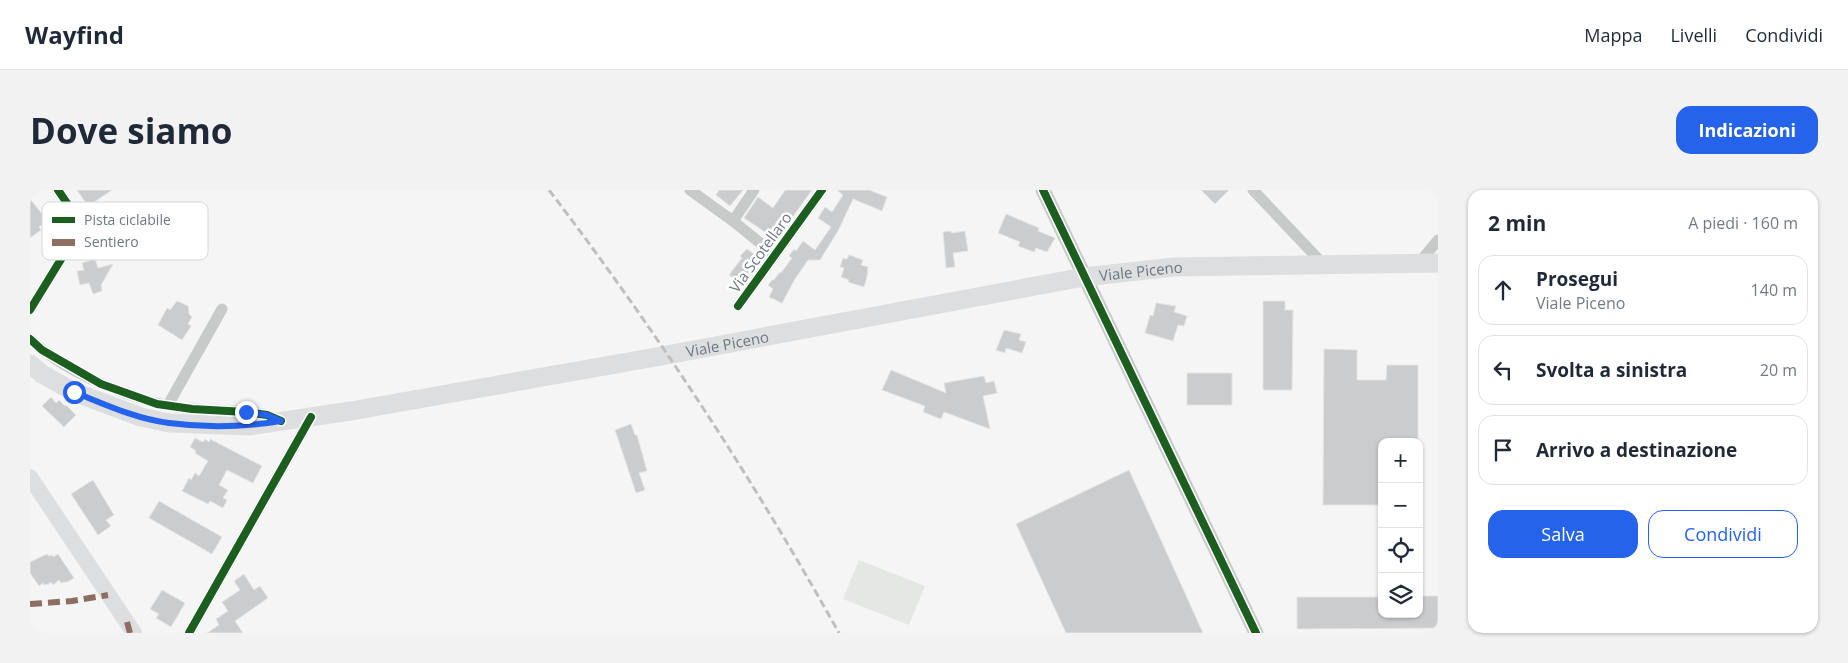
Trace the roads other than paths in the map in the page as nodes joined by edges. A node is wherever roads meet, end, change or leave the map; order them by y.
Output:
1 (58, 190) edge
2 (690, 190) edge
3 (754, 190) edge
4 (822, 190) edge
5 (1043, 190) edge
6 (1253, 190) edge
7 (66, 202) edge
8 (733, 221) junction
9 (1438, 240) edge
10 (775, 255) junction
11 (61, 260) edge
12 (1419, 263) junction
13 (1438, 263) edge
14 (1323, 264) junction
15 (1084, 277) junction
16 (738, 306) dead end
17 (222, 309) dead end
18 (30, 310) edge
19 (30, 339) edge
20 (30, 364) edge
21 (168, 405) junction
22 (311, 417) junction
23 (281, 421) junction
24 (30, 478) edge
25 (134, 633) edge
26 (189, 633) edge
27 (1256, 633) edge

1 - 7 street
2 - 8 street
3 - 8 street
4 - 10 street, Via Scotellaro
5 - 15 street
6 - 14 street
8 - 10 street
9 - 12 street
10 - 16 street, Via Scotellaro
11 - 18 street
12 - 13 main road, Viale Piceno
12 - 14 main road, Viale Piceno
14 - 15 main road, Viale Piceno
15 - 22 main road, Viale Piceno
15 - 27 street
17 - 21 street
19 - 21 street
20 - 23 main road, Viale Piceno
21 - 23 street
22 - 23 main road, Viale Piceno
22 - 26 street
24 - 25 main road

